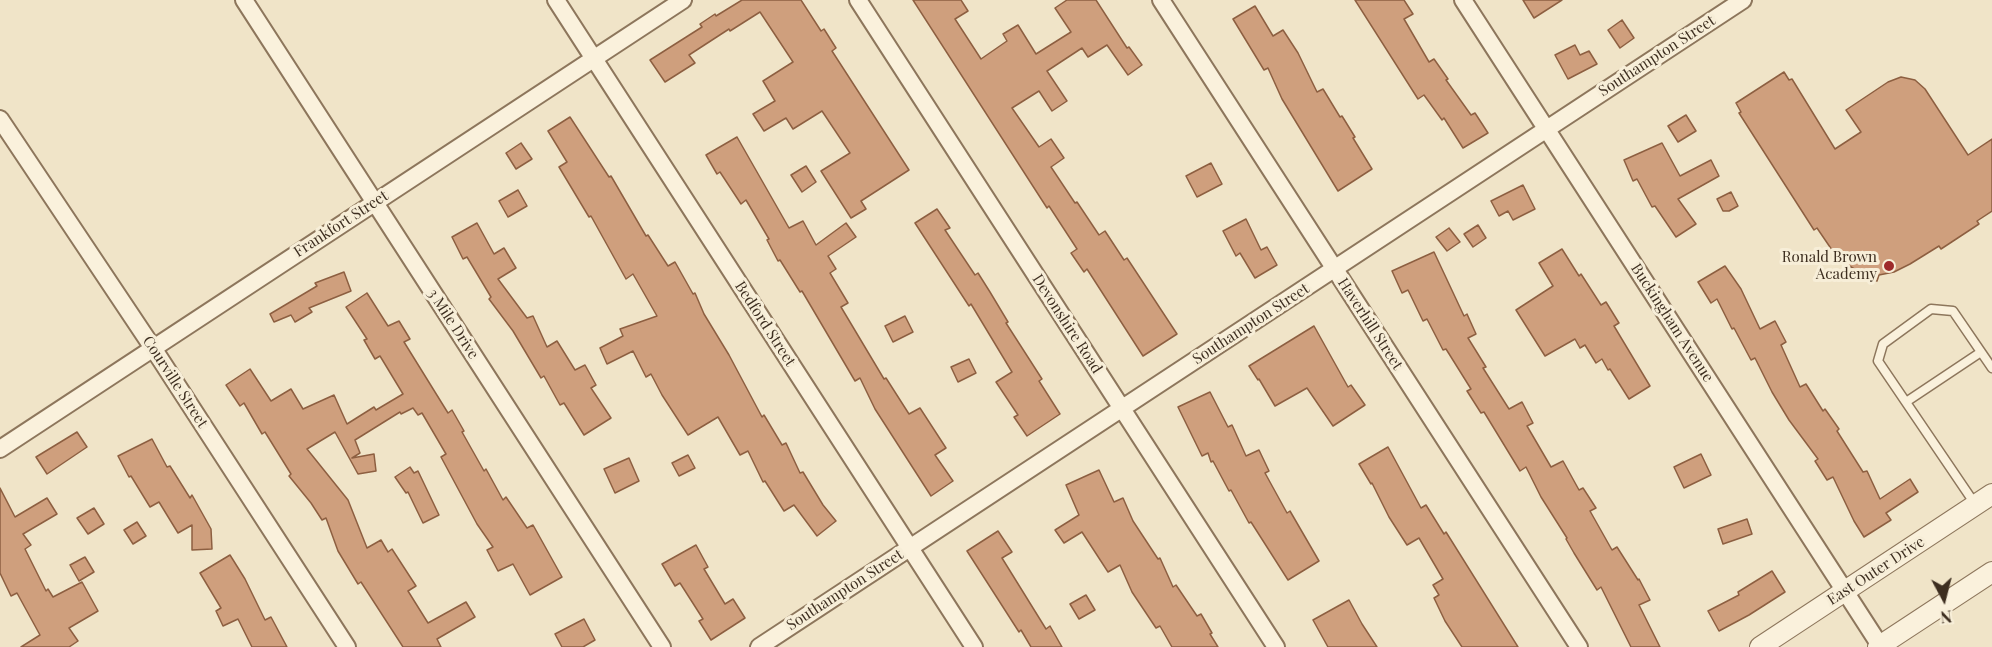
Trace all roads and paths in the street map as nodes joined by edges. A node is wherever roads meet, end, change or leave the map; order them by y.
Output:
1 (244, 0) edge
2 (556, 0) edge
3 (683, 0) edge
4 (858, 0) edge
5 (1161, 0) edge
6 (1463, 0) edge
7 (1743, 0) edge
8 (594, 58) junction
9 (0, 119) edge
10 (1547, 129) junction
11 (374, 202) junction
12 (1335, 269) junction
13 (153, 348) junction
14 (1981, 352) junction
15 (1992, 368) edge
16 (1906, 402) junction
17 (1122, 409) junction
18 (0, 449) edge
19 (1984, 500) edge
20 (910, 548) junction
21 (1992, 572) edge
22 (1845, 591) junction
23 (1880, 646) edge
24 (346, 647) edge
25 (662, 647) edge
26 (759, 647) edge
27 (974, 647) edge
28 (1276, 647) edge
29 (1579, 647) edge
30 (1760, 647) edge

1 - 11 street, 3 Mile Drive
2 - 8 street, Bedford Street
3 - 8 street, Frankfort Street
4 - 17 street, Devonshire Road
5 - 12 street, Haverhill Street
6 - 10 street, Buckingham Avenue
7 - 10 street, Southampton Street
8 - 11 street, Frankfort Street
8 - 20 street, Bedford Street
9 - 13 street, Courville Street
10 - 12 street, Southampton Street
10 - 22 street, Buckingham Avenue
11 - 13 street, Frankfort Street
11 - 25 street, 3 Mile Drive
12 - 17 street, Southampton Street
12 - 29 street, Haverhill Street
13 - 18 street, Frankfort Street
13 - 24 street, Courville Street
14 - 15 lane
14 - 16 lane
14 - 16 lane
16 - 19 lane
17 - 20 street, Southampton Street
17 - 28 street, Devonshire Road
19 - 22 street, East Outer Drive
20 - 26 street, Southampton Street
20 - 27 street, Bedford Street
21 - 23 street
22 - 23 street, Buckingham Avenue
22 - 30 street, East Outer Drive

